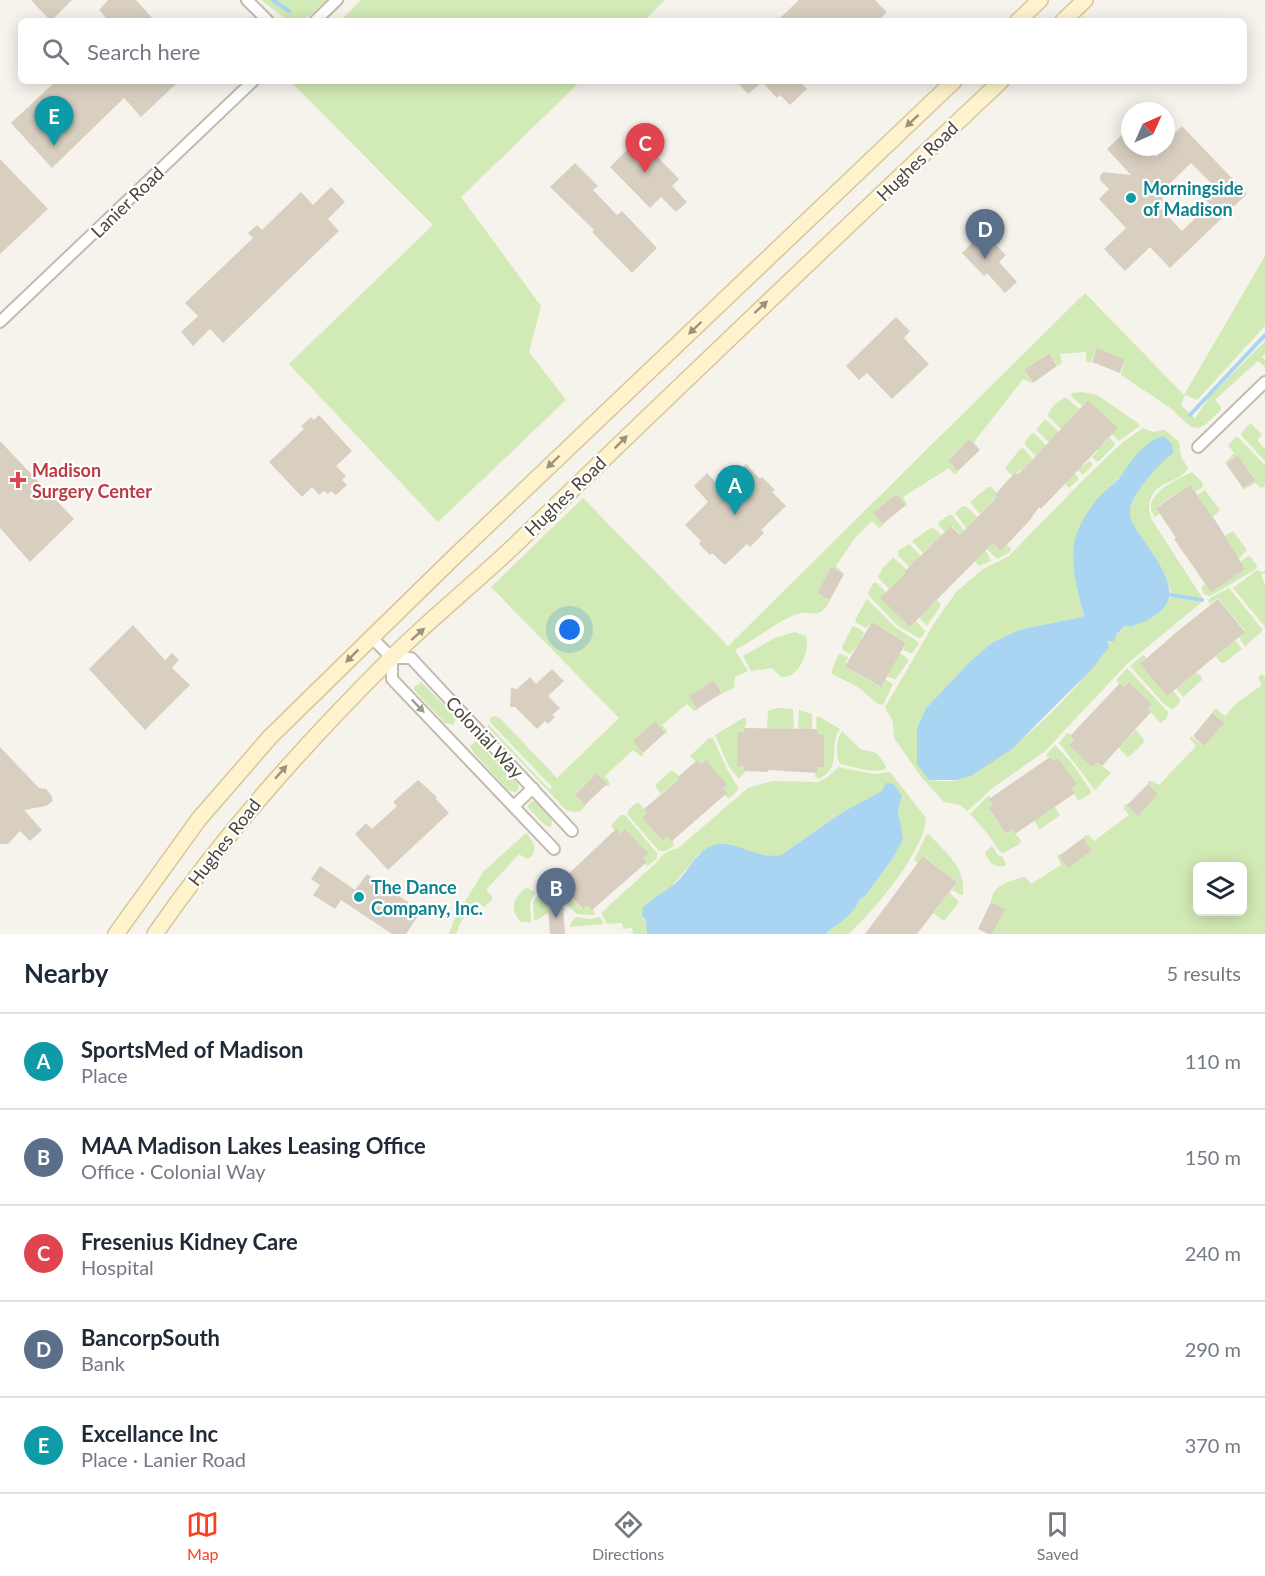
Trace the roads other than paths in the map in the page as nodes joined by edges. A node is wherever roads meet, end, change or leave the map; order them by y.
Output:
1 (247, 0) edge
2 (337, 0) edge
3 (1040, 0) edge
4 (1085, 0) edge
5 (265, 18) edge
6 (318, 18) edge
7 (1021, 18) edge
8 (1066, 18) edge
9 (250, 84) edge
10 (951, 84) edge
11 (997, 84) edge
12 (0, 322) edge
13 (1265, 382) edge
14 (1198, 447) dead end
15 (371, 637) junction
16 (392, 658) junction
17 (533, 788) junction
18 (513, 806) junction
19 (572, 831) dead end
20 (554, 849) dead end
21 (116, 934) edge
22 (155, 934) edge

1 - 5 street
2 - 6 street
3 - 7 main road
4 - 8 main road
9 - 12 street, Lanier Road
10 -> 15 main road, Hughes Road
16 -> 11 main road, Hughes Road
13 - 14 street
15 - 16 street, Colonial Way
15 -> 21 main road, Hughes Road
16 - 17 street, Colonial Way
16 -> 18 street, Colonial Way
22 -> 16 main road, Hughes Road
17 - 18 street
17 - 19 street, Colonial Way
18 - 20 street, Colonial Way

